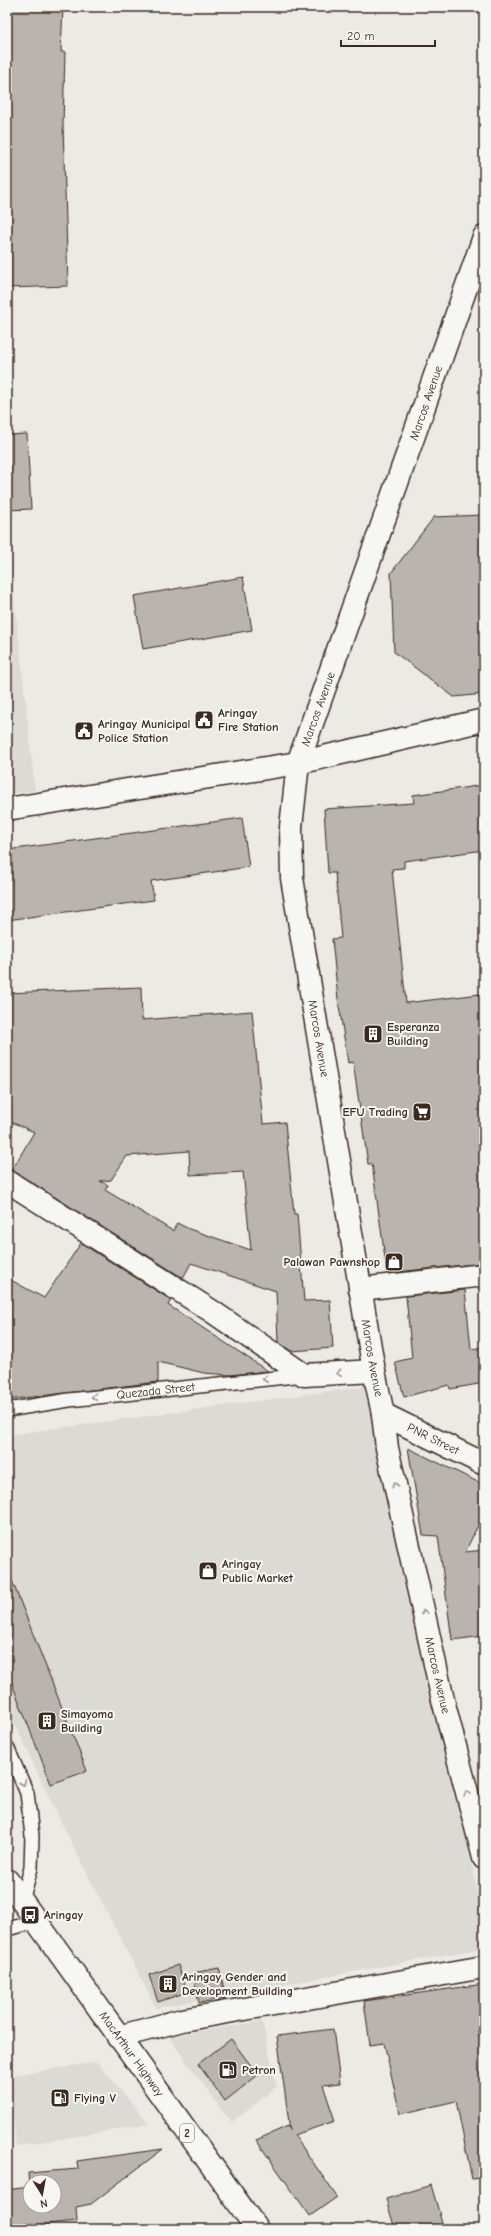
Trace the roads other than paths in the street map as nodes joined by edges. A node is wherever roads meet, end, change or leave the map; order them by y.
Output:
1 (484, 237) edge
2 (484, 720) edge
3 (298, 763) junction
4 (7, 809) edge
5 (7, 1181) edge
6 (484, 1275) edge
7 (360, 1289) junction
8 (374, 1371) junction
9 (304, 1375) junction
10 (7, 1410) edge
11 (383, 1414) junction
12 (484, 1464) edge
13 (7, 1747) edge
14 (484, 1858) edge
15 (7, 1880) edge
16 (22, 1901) junction
17 (36, 1922) junction
18 (7, 1929) edge
19 (484, 1967) edge
20 (118, 2037) junction
21 (257, 2229) edge

1 - 3 main road, Marcos Avenue
2 - 3 main road
3 - 4 main road
3 - 7 main road, Marcos Avenue
5 - 9 main road
6 - 7 main road
7 - 8 main road, Marcos Avenue
8 -> 9 main road
8 - 11 main road, Marcos Avenue
9 -> 10 lane, Quezada Street
11 - 12 main road, PNR Street
14 -> 11 main road, Marcos Avenue
13 -> 16 lane
15 - 16 main road, MacArthur Highway / 2
16 - 17 main road, MacArthur Highway / 2
17 - 18 lane
17 - 20 main road, MacArthur Highway / 2
19 - 20 main road
20 - 21 main road, MacArthur Highway / 2

